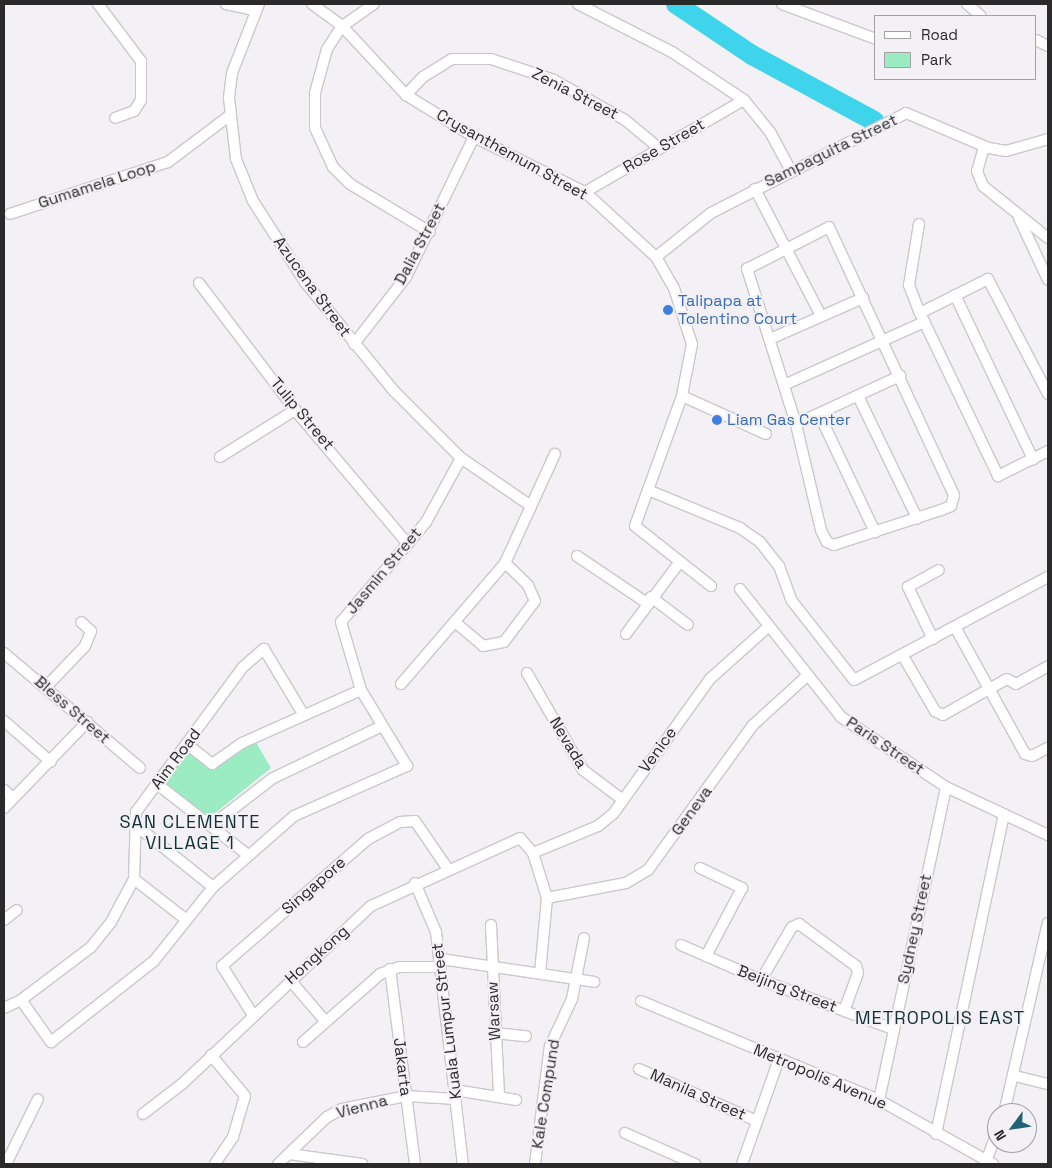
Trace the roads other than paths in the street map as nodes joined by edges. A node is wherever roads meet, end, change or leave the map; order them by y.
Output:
1 (98, 4) edge
2 (226, 4) edge
3 (312, 4) edge
4 (374, 4) edge
5 (578, 4) edge
6 (782, 4) edge
7 (967, 4) edge
8 (257, 7) edge
9 (980, 15) edge
10 (342, 26) junction
11 (874, 38) edge
12 (406, 95) junction
13 (744, 100) junction
14 (229, 116) junction
15 (115, 118) dead end
16 (474, 137) junction
17 (1048, 139) edge
18 (984, 146) junction
19 (659, 148) junction
20 (790, 169) junction
21 (755, 189) junction
22 (585, 192) junction
23 (10, 214) dead end
24 (1018, 215) junction
25 (919, 224) dead end
26 (430, 232) junction
27 (1048, 238) edge
28 (786, 248) junction
29 (656, 257) junction
30 (1048, 280) edge
31 (199, 283) dead end
32 (955, 295) junction
33 (863, 298) junction
34 (821, 316) junction
35 (922, 318) junction
36 (770, 339) junction
37 (883, 339) junction
38 (354, 344) junction
39 (900, 376) junction
40 (784, 384) junction
41 (1048, 394) edge
42 (682, 396) junction
43 (858, 396) junction
44 (295, 410) junction
45 (819, 414) junction
46 (796, 424) junction
47 (766, 434) dead end
48 (1048, 451) edge
49 (555, 454) dead end
50 (220, 457) dead end
51 (461, 458) junction
52 (1033, 459) junction
53 (648, 490) junction
54 (531, 506) junction
55 (917, 518) junction
56 (875, 532) junction
57 (408, 544) junction
58 (577, 556) dead end
59 (505, 563) junction
60 (679, 563) junction
61 (939, 570) dead end
62 (1048, 577) edge
63 (711, 586) dead end
64 (740, 588) dead end
65 (649, 600) junction
66 (81, 622) dead end
67 (456, 623) junction
68 (688, 625) dead end
69 (769, 626) junction
70 (955, 627) junction
71 (626, 634) dead end
72 (933, 640) junction
73 (4, 653) edge
74 (903, 656) junction
75 (1048, 666) edge
76 (528, 673) dead end
77 (808, 675) junction
78 (401, 684) dead end
79 (46, 687) junction
80 (361, 690) junction
81 (990, 690) junction
82 (303, 714) junction
83 (4, 721) edge
84 (87, 722) junction
85 (380, 727) junction
86 (188, 745) junction
87 (1048, 748) edge
88 (51, 762) junction
89 (140, 768) dead end
90 (157, 784) junction
91 (946, 787) junction
92 (4, 790) edge
93 (13, 798) junction
94 (623, 800) junction
95 (4, 808) edge
96 (1004, 814) junction
97 (133, 824) junction
98 (212, 825) junction
99 (1048, 835) edge
100 (534, 853) junction
101 (248, 855) junction
102 (700, 868) dead end
103 (448, 869) junction
104 (134, 879) junction
105 (415, 883) junction
106 (213, 887) junction
107 (547, 898) junction
108 (17, 910) dead end
109 (184, 918) junction
110 (4, 920) edge
111 (1048, 923) edge
112 (490, 926) dead end
113 (584, 938) dead end
114 (681, 945) dead end
115 (706, 956) junction
116 (441, 963) junction
117 (492, 965) junction
118 (390, 970) junction
119 (540, 973) junction
120 (576, 978) junction
121 (290, 980) junction
122 (761, 980) junction
123 (594, 982) dead end
124 (21, 1000) junction
125 (641, 1001) dead end
126 (4, 1008) edge
127 (844, 1011) junction
128 (253, 1015) junction
129 (325, 1021) junction
130 (893, 1029) junction
131 (495, 1033) junction
132 (526, 1036) dead end
133 (303, 1042) dead end
134 (211, 1055) junction
135 (779, 1059) junction
136 (639, 1069) dead end
137 (1015, 1076) junction
138 (1048, 1084) edge
139 (456, 1094) junction
140 (406, 1096) junction
141 (499, 1097) junction
142 (38, 1099) dead end
143 (516, 1100) dead end
144 (879, 1100) junction
145 (1007, 1103) edge
146 (143, 1114) dead end
147 (757, 1121) junction
148 (625, 1133) dead end
149 (936, 1134) junction
150 (288, 1154) junction
151 (989, 1163) edge
152 (6, 1164) edge
153 (215, 1164) edge
154 (278, 1164) edge
155 (362, 1164) edge
156 (415, 1164) edge
157 (463, 1164) edge
158 (534, 1164) edge
159 (695, 1164) edge
160 (742, 1164) edge

1 - 15 street
2 - 8 street
3 - 10 street, Crysanthemum Street
4 - 10 street
5 - 13 street
6 - 11 street
7 - 9 street
8 - 14 street, Azucena Street
10 - 12 street, Crysanthemum Street
10 - 26 street
12 - 16 street, Crysanthemum Street
12 - 19 street, Zenia Street
13 - 19 street, Rose Street
13 - 20 street
14 - 23 street, Gumamela Loop
14 - 38 street, Azucena Street
16 - 22 street, Crysanthemum Street
16 - 26 street, Dalia Street
17 - 18 street, Sampaguita Street
18 - 20 street, Sampaguita Street
18 - 24 street
19 - 22 street, Rose Street
20 - 21 street, Sampaguita Street
21 - 28 street
21 - 29 street, Sampaguita Street
22 - 29 street, Crysanthemum Street
24 - 27 street
24 - 30 street
25 - 35 street
26 - 38 street, Dalia Street
28 - 33 street
28 - 34 street
28 - 36 street
29 - 42 street, Crysanthemum Street
31 - 44 street, Tulip Street
32 - 35 street
32 - 41 street
32 - 52 street
33 - 34 street
33 - 37 street
34 - 36 street
35 - 37 street
35 - 52 street
36 - 40 street
37 - 39 street
37 - 40 street
38 - 51 street, Azucena Street
39 - 43 street
39 - 55 street
40 - 46 street
42 - 47 street
42 - 53 street, Crysanthemum Street
43 - 45 street
43 - 55 street
44 - 50 street
44 - 57 street, Tulip Street
45 - 46 street
45 - 56 street
46 - 56 street
48 - 52 street
49 - 54 street
51 - 54 street, Azucena Street
51 - 57 street, Jasmin Street
53 - 60 street, Crysanthemum Street
53 - 74 street
54 - 59 street
55 - 56 street
57 - 80 street, Jasmin Street
58 - 65 street
59 - 67 street
59 - 67 street
60 - 63 street
60 - 65 street
61 - 72 street
62 - 70 street
64 - 69 street, Paris Street
65 - 68 street
65 - 71 street
66 - 79 street
67 - 78 street
69 - 77 street, Paris Street
69 - 94 street, Venice
70 - 72 street
70 - 81 street
72 - 74 street
73 - 79 street, Bless Street
74 - 81 street
75 - 81 street
76 - 94 street, Nevada
77 - 91 street, Paris Street
77 - 107 street, Geneva
79 - 84 street, Bless Street
80 - 82 street
80 - 85 street
81 - 87 street
82 - 86 street
82 - 86 street, Aim Road
83 - 88 street
84 - 88 street
84 - 89 street, Bless Street
85 - 98 street
85 - 101 street
86 - 90 street, Aim Road
88 - 93 street
90 - 97 street, Aim Road
90 - 98 street
91 - 96 street, Paris Street
91 - 130 street, Sydney Street
92 - 93 street
93 - 95 street
94 - 100 street, Venice
96 - 99 street, Paris Street
96 - 149 street
97 - 104 street, Aim Road
97 - 106 street
98 - 101 street
100 - 103 street, Hongkong
100 - 107 street
101 - 106 street
102 - 115 street
103 - 105 street, Hongkong
103 - 128 street, Singapore
104 - 109 street
104 - 124 street, Aim Road
105 - 116 street, Kuala Lumpur Street
105 - 121 street, Hongkong
106 - 109 street
107 - 119 street
108 - 110 street
109 - 124 street
111 - 137 street
112 - 117 street, Warsaw
113 - 120 street, Kale Compund
114 - 115 street, Beijing Street
115 - 122 street, Beijing Street
116 - 117 street
116 - 118 street
116 - 139 street, Kuala Lumpur Street
117 - 119 street
117 - 131 street, Warsaw
118 - 129 street
118 - 140 street, Jakarta
119 - 120 street
120 - 123 street
120 - 158 street, Kale Compund
121 - 128 street, Hongkong
121 - 129 street
122 - 127 street, Beijing Street
122 - 127 street
124 - 126 street, Aim Road
125 - 135 street, Metropolis Avenue
127 - 130 street, Beijing Street
128 - 134 street, Hongkong
129 - 133 street
130 - 144 street, Sydney Street
131 - 132 street
131 - 141 street, Warsaw
134 - 146 street, Hongkong
134 - 153 street
135 - 144 street, Metropolis Avenue
135 - 147 street
136 - 147 street, Manila Street
137 - 138 street
137 - 145 street
139 - 140 street, Vienna
139 - 141 street, Vienna
139 - 157 street, Kuala Lumpur Street
140 - 150 street, Vienna
140 - 156 street, Jakarta
141 - 143 street, Vienna
142 - 152 street
144 - 149 street, Metropolis Avenue
147 - 160 street
148 - 159 street
149 - 151 street, Metropolis Avenue
150 - 154 street, Vienna
150 - 155 street

